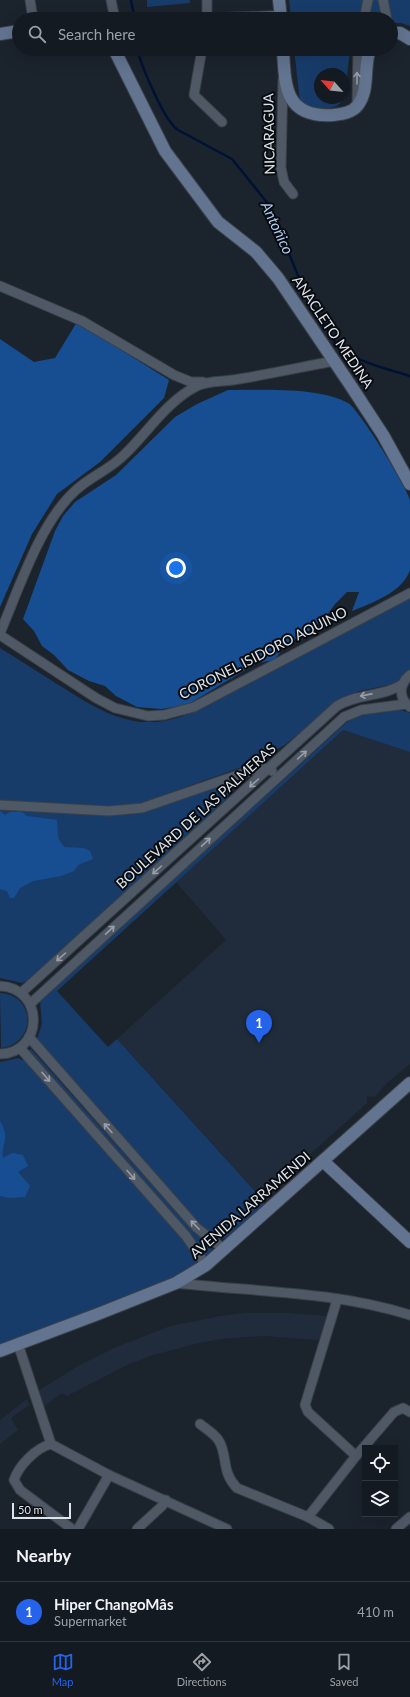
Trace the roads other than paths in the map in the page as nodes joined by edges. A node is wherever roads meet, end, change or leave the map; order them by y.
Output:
1 (30, 0) edge
2 (111, 0) edge
3 (207, 0) edge
4 (279, 0) edge
5 (368, 0) edge
6 (383, 0) edge
7 (32, 12) edge
8 (114, 12) edge
9 (207, 12) edge
10 (280, 12) edge
11 (365, 12) edge
12 (386, 12) edge
13 (12, 32) edge
14 (398, 33) edge
15 (0, 34) edge
16 (410, 39) edge
17 (118, 56) edge
18 (201, 56) edge
19 (283, 56) edge
20 (358, 56) edge
21 (368, 56) edge
22 (284, 70) junction
23 (357, 106) junction
24 (222, 122) dead end
25 (293, 194) dead end
26 (0, 286) edge
27 (334, 361) junction
28 (208, 382) junction
29 (410, 484) edge
30 (410, 593) edge
31 (0, 634) edge
32 (410, 675) edge
33 (403, 684) junction
34 (408, 706) edge
35 (270, 768) junction
36 (278, 777) junction
37 (0, 805) edge
38 (0, 986) edge
39 (21, 993) junction
40 (30, 1004) junction
41 (29, 1038) junction
42 (20, 1048) junction
43 (0, 1054) edge
44 (410, 1084) edge
45 (323, 1161) junction
46 (410, 1242) edge
47 (225, 1250) junction
48 (206, 1265) junction
49 (176, 1282) junction
50 (337, 1300) junction
51 (410, 1315) edge
52 (18, 1344) junction
53 (0, 1351) edge
54 (406, 1410) edge
55 (200, 1424) dead end
56 (51, 1444) junction
57 (356, 1456) junction
58 (109, 1475) junction
59 (166, 1500) junction
60 (308, 1517) junction
61 (410, 1517) edge
62 (72, 1529) edge
63 (78, 1529) edge
64 (137, 1529) edge
65 (227, 1529) edge
66 (329, 1529) edge
67 (396, 1529) edge

1 - 7 street
2 - 8 street
3 - 9 street
4 - 10 street
5 - 11 street
6 - 12 street
13 - 15 street
14 - 16 street
17 - 27 street, ANACLETO MEDINA
18 - 24 street
19 - 22 street
23 -> 20 street
21 - 23 street
22 - 23 street
22 - 25 street, NICARAGUA
26 - 28 street
27 - 28 street
27 - 29 street, ANACLETO MEDINA
28 - 31 street
30 - 31 street, CORONEL ISIDORO AQUINO
32 - 33 street
33 - 34 street
33 -> 35 street, BOULEVARD DE LAS PALMERAS
36 -> 34 street, BOULEVARD DE LAS PALMERAS
35 - 36 street
35 - 37 street
35 -> 39 street, BOULEVARD DE LAS PALMERAS
40 -> 36 street, BOULEVARD DE LAS PALMERAS
38 - 39 street
39 - 40 street
40 - 41 street
41 - 42 street
47 -> 41 street
42 - 43 street
42 -> 48 street
44 - 45 street, AVENIDA LARRAMENDI
45 - 46 street
45 - 47 street, AVENIDA LARRAMENDI
47 - 48 street, AVENIDA LARRAMENDI
48 - 49 street, AVENIDA LARRAMENDI
49 - 50 street
49 - 52 street, AVENIDA LARRAMENDI
50 - 51 street
50 - 57 street
52 - 53 street, AVENIDA LARRAMENDI
52 - 56 street
54 - 57 street
55 - 60 street
56 - 58 street
56 - 62 street
57 - 60 street
58 - 59 street
58 - 63 street
59 - 64 street
59 - 65 street
60 - 66 street
61 - 67 street

